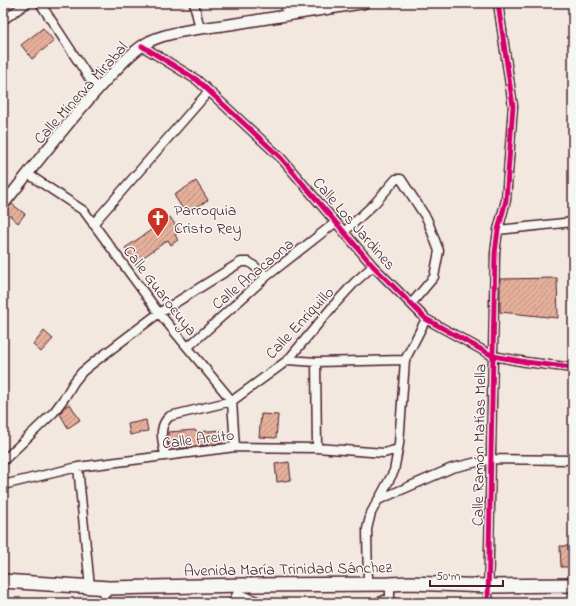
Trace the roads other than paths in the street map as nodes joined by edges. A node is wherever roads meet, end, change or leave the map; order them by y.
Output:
1 (27, 3) edge
2 (40, 3) edge
3 (194, 3) edge
4 (284, 3) edge
5 (364, 3) edge
6 (498, 3) edge
7 (288, 16) junction
8 (3, 20) edge
9 (200, 29) junction
10 (142, 46) junction
11 (97, 90) junction
12 (209, 91) junction
13 (28, 174) junction
14 (3, 204) edge
15 (336, 222) junction
16 (573, 222) edge
17 (93, 224) junction
18 (498, 230) junction
19 (344, 232) junction
20 (373, 266) junction
21 (267, 276) junction
22 (411, 304) junction
23 (159, 313) junction
24 (426, 320) junction
25 (188, 347) junction
26 (493, 356) junction
27 (288, 360) junction
28 (405, 360) junction
29 (316, 362) junction
30 (573, 368) edge
31 (232, 401) junction
32 (235, 447) junction
33 (317, 448) junction
34 (398, 449) junction
35 (165, 456) junction
36 (490, 459) junction
37 (573, 460) edge
38 (3, 461) edge
39 (78, 467) junction
40 (3, 485) edge
41 (378, 500) junction
42 (3, 581) edge
43 (390, 584) junction
44 (368, 585) junction
45 (573, 585) edge
46 (488, 586) junction
47 (90, 587) junction
48 (109, 588) junction
49 (240, 589) junction
50 (390, 601) edge
51 (100, 603) edge
52 (232, 603) edge
53 (262, 603) edge
54 (377, 603) edge
55 (488, 603) edge

1 - 8 street
2 - 11 street
3 - 9 street
4 - 7 street
5 - 7 street, Calle Minerva Mirabal
6 - 18 street, Calle Ramón Matías Mella
7 - 9 street, Calle Minerva Mirabal
9 - 10 street, Calle Minerva Mirabal
10 - 11 street, Calle Minerva Mirabal
10 - 12 street, Calle Los Jardines
11 - 13 street, Calle Minerva Mirabal
12 - 15 street, Calle Los Jardines
12 - 17 street
13 - 14 street, Calle Minerva Mirabal
13 - 17 street, Calle Guarocuya
15 - 19 street, Calle Los Jardines
15 - 21 street, Calle Anacaona
16 - 18 street
17 - 23 street, Calle Guarocuya
18 - 26 street, Calle Ramón Matías Mella
19 - 20 street, Calle Los Jardines
19 - 22 street
20 - 22 street, Calle Los Jardines
20 - 27 street, Calle Enriquillo
21 - 23 street
21 - 25 street, Calle Anacaona
22 - 24 street, Calle Los Jardines
23 - 25 street, Calle Guarocuya
23 - 38 street
24 - 26 street, Calle Los Jardines
24 - 28 street
25 - 31 street, Calle Guarocuya
26 - 30 street, Calle Los Jardines
26 - 36 street, Calle Ramón Matías Mella
27 - 29 street
27 - 31 street, Calle Enriquillo
28 - 29 street
28 - 34 street
29 - 33 street
31 - 32 street
31 - 35 street, Calle Enriquillo
32 - 33 street, Calle Areito
32 - 35 street, Calle Areito
33 - 34 street, Calle Areito
34 - 41 street
35 - 39 street, Calle Areito
36 - 37 street
36 - 41 street
36 - 46 street, Calle Ramón Matías Mella
39 - 40 street, Calle Areito
39 - 47 street
41 - 44 street
42 - 47 main road, Avenida María Trinidad Sánchez
43 - 44 main road, Avenida María Trinidad Sánchez
43 - 46 main road, Avenida María Trinidad Sánchez
43 - 50 street
44 - 49 main road, Avenida María Trinidad Sánchez
45 - 46 main road, Avenida María Trinidad Sánchez
46 - 55 street, Calle Ramón Matías Mella
47 - 48 main road, Avenida María Trinidad Sánchez
48 - 49 main road, Avenida María Trinidad Sánchez
48 - 51 street
49 - 52 street
49 - 53 street
50 - 54 street

